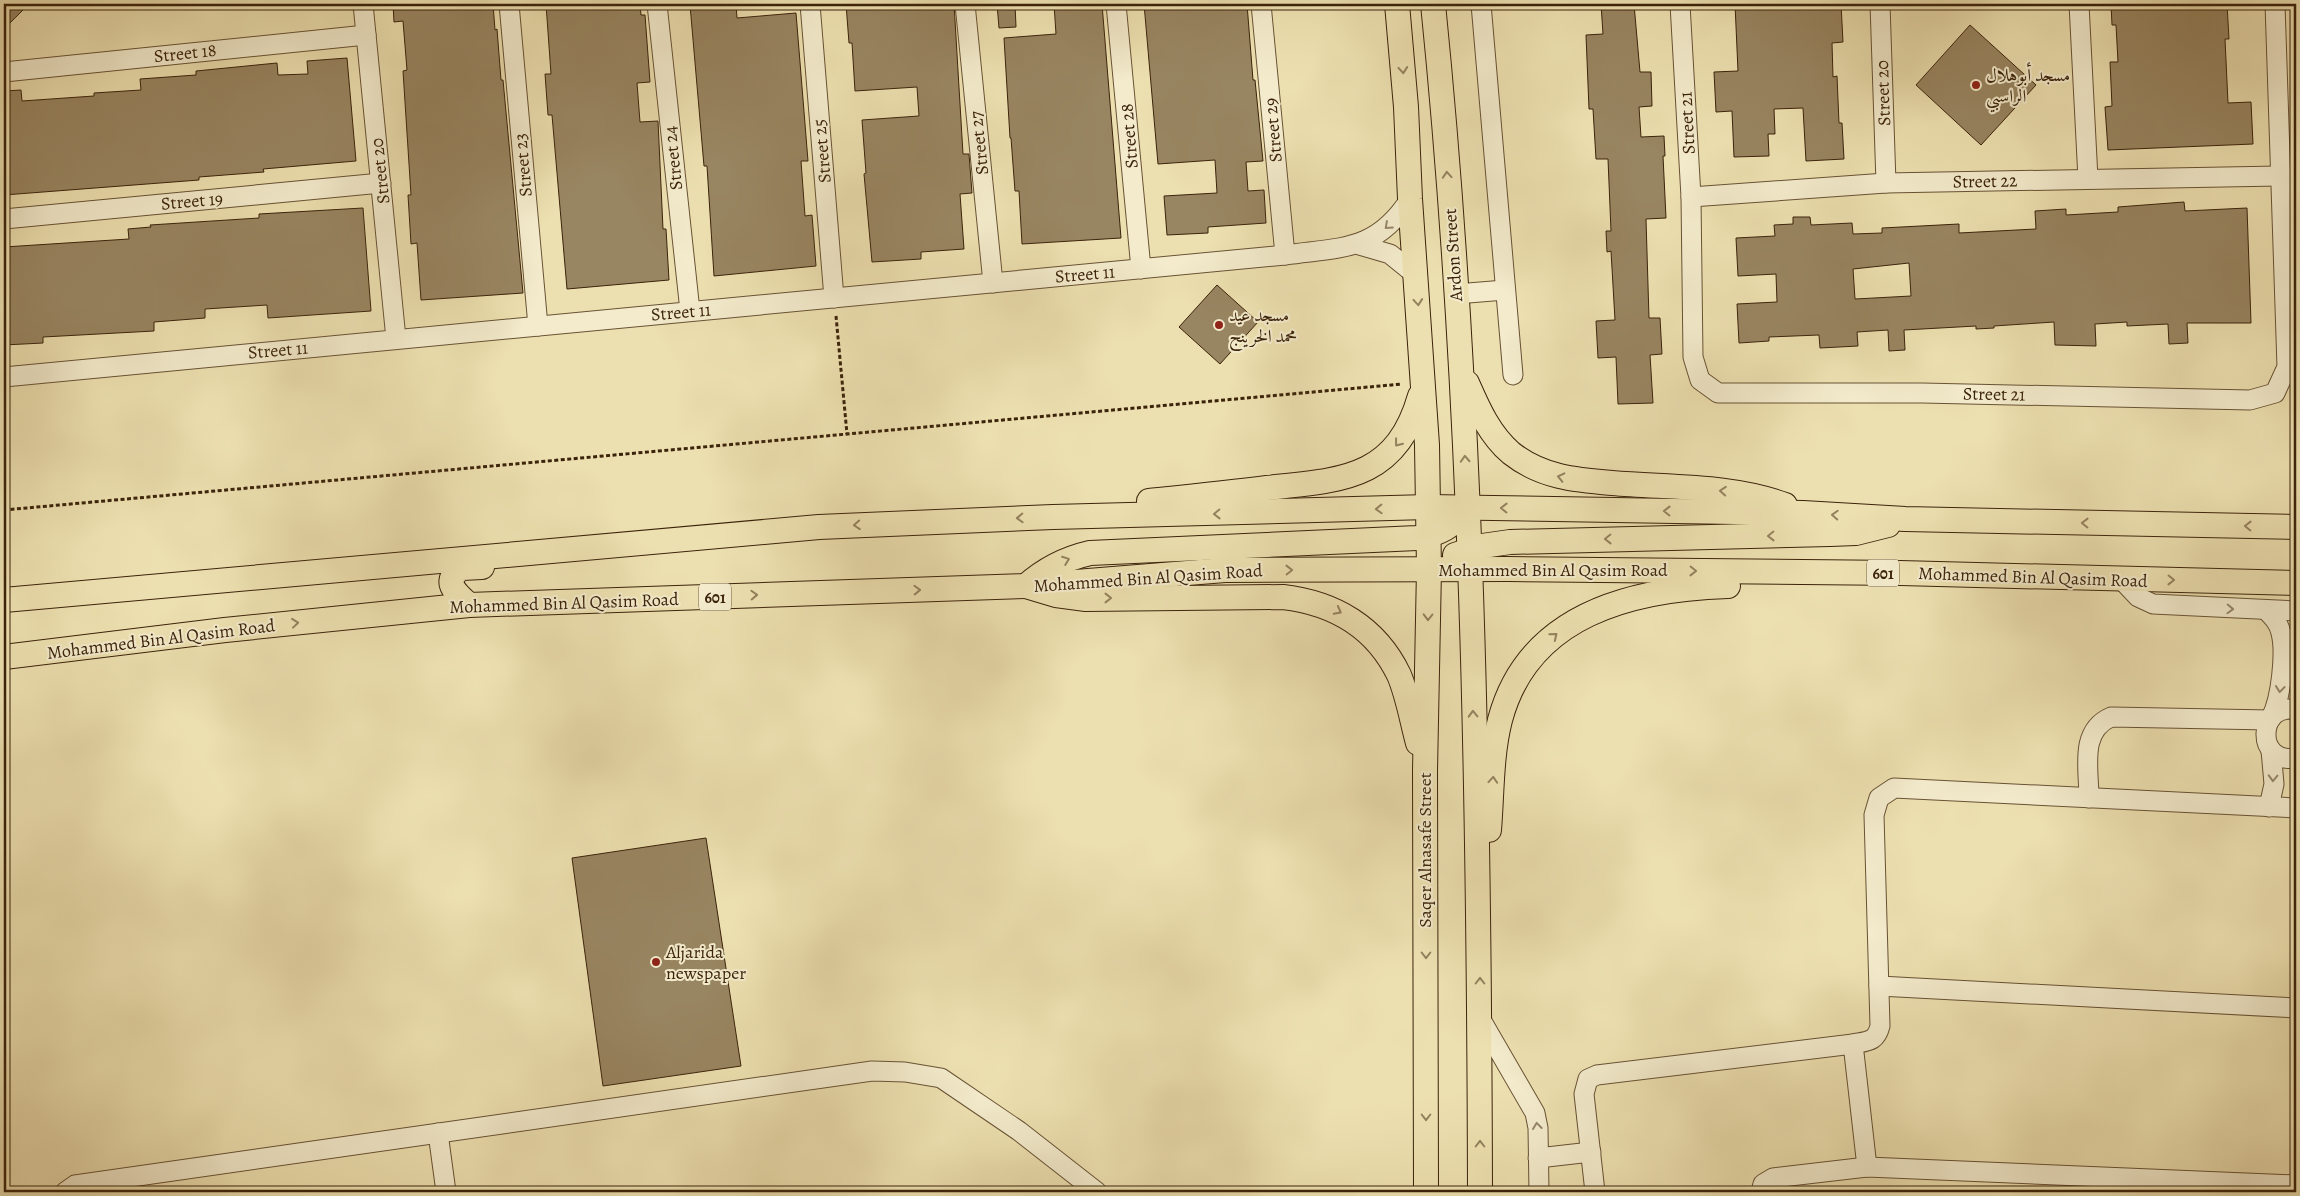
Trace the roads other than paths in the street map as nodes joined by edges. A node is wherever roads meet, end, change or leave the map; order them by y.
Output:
1 (363, 4) edge
2 (509, 4) edge
3 (657, 4) edge
4 (810, 4) edge
5 (965, 4) edge
6 (1116, 4) edge
7 (1261, 4) edge
8 (1397, 4) edge
9 (1433, 4) edge
10 (1481, 4) edge
11 (1680, 4) edge
12 (1880, 4) edge
13 (2079, 4) edge
14 (2275, 4) edge
15 (366, 35) junction
16 (1436, 36) junction
17 (1401, 38) junction
18 (4, 72) edge
19 (1442, 104) junction
20 (1406, 107) junction
21 (2279, 176) junction
22 (2088, 179) junction
23 (381, 183) junction
24 (1886, 183) junction
25 (1691, 197) junction
26 (1410, 199) junction
27 (4, 219) edge
28 (1359, 245) junction
29 (1285, 255) junction
30 (1141, 269) junction
31 (1416, 275) junction
32 (993, 283) junction
33 (1505, 290) junction
34 (1456, 294) junction
35 (834, 298) junction
36 (690, 311) junction
37 (538, 326) junction
38 (396, 339) junction
39 (1461, 368) junction
40 (1513, 375) dead end
41 (4, 377) edge
42 (1424, 382) junction
43 (1428, 507) junction
44 (1468, 508) junction
45 (1803, 513) junction
46 (1053, 517) junction
47 (1905, 519) junction
48 (819, 527) junction
49 (2296, 527) edge
50 (1428, 536) junction
51 (1469, 559) junction
52 (1429, 568) junction
53 (1900, 573) junction
54 (2121, 579) junction
55 (2296, 583) edge
56 (1026, 586) junction
57 (5, 600) edge
58 (469, 605) junction
59 (2266, 610) junction
60 (2296, 611) edge
61 (225, 630) junction
62 (4, 657) edge
63 (4, 664) edge
64 (2296, 710) edge
65 (2270, 719) junction
66 (2271, 750) junction
67 (2296, 758) edge
68 (1425, 771) junction
69 (2089, 798) junction
70 (2269, 807) junction
71 (2296, 808) edge
72 (1480, 951) junction
73 (1879, 986) junction
74 (2296, 1008) edge
75 (1480, 1018) junction
76 (1853, 1044) junction
77 (438, 1132) junction
78 (1591, 1152) junction
79 (1538, 1158) junction
80 (1867, 1167) junction
81 (2296, 1185) edge
82 (65, 1192) edge
83 (446, 1192) edge
84 (1097, 1192) edge
85 (1426, 1192) edge
86 (1480, 1192) edge
87 (1539, 1192) edge
88 (1595, 1192) edge
89 (1761, 1192) edge

1 - 15 street, Street 20
2 - 37 street, Street 23
3 - 36 street, Street 24
4 - 35 street, Street 25
5 - 32 street, Street 27
6 - 30 street, Street 28
7 - 29 street, Street 29
8 - 17 main road
9 - 16 main road, Ardon Street
10 - 33 street
11 - 25 street, Street 21
12 - 24 street, Street 20
13 - 22 street
14 - 21 street, Street 21
15 - 18 street, Street 18
15 - 23 street, Street 20
16 - 17 main road
16 - 19 main road, Ardon Street
17 -> 20 main road
19 - 20 main road
34 -> 19 main road, Ardon Street
20 - 26 main road
21 - 22 street, Street 22
21 - 25 street, Street 21
22 - 24 street, Street 22
23 - 27 street, Street 19
23 - 38 street, Street 20
24 - 25 street, Street 22
26 -> 28 street, Street 11
26 - 31 main road
28 - 29 street, Street 11
28 - 31 street, Street 11
29 - 30 street, Street 11
30 - 32 street, Street 11
31 -> 42 main road
32 - 35 street, Street 11
33 - 34 street
33 - 40 street
34 - 39 main road, Ardon Street
35 - 36 street, Street 11
36 - 37 street, Street 11
37 - 38 street, Street 11
38 - 41 street, Street 11
44 -> 39 main road, Ardon Street
45 -> 39 main road
42 - 43 main road
42 -> 46 main road
43 - 44 main road
43 -> 46 main road
43 - 50 main road, Saqer Alnasafe Street
45 -> 44 main road
44 - 50 main road
44 - 51 main road
47 -> 45 main road
46 -> 48 main road
49 -> 47 main road
47 -> 51 main road
48 - 57 main road
48 - 58 main road
50 - 52 main road, Saqer Alnasafe Street
56 -> 50 main road
51 - 52 main road, Mohammed Bin Al Qasim Road / 601
51 -> 53 main road, Mohammed Bin Al Qasim Road / 601
72 -> 51 main road
56 -> 52 main road, Mohammed Bin Al Qasim Road / 601
52 -> 68 main road, Saqer Alnasafe Street
53 - 54 main road, Mohammed Bin Al Qasim Road / 601
72 -> 53 main road
54 -> 55 main road, Mohammed Bin Al Qasim Road / 601
54 -> 59 street
58 -> 56 main road, Mohammed Bin Al Qasim Road / 601
56 -> 68 main road
61 -> 58 main road, Mohammed Bin Al Qasim Road / 601
59 - 60 street
59 -> 65 street
61 - 62 main road, Mohammed Bin Al Qasim Road / 601
61 - 63 street
64 - 65 street
65 - 66 street
65 - 69 street
66 - 67 street
66 -> 70 street
68 -> 85 main road, Saqer Alnasafe Street
69 - 70 street
69 - 73 street
70 - 71 street
75 -> 72 main road
73 - 74 street
73 - 76 street
79 -> 75 street
86 -> 75 main road
76 - 78 street
76 - 80 street
77 - 82 street
77 - 83 street
77 - 84 street
78 - 79 street
78 - 88 street
79 - 87 street
80 - 81 street
80 - 89 street

